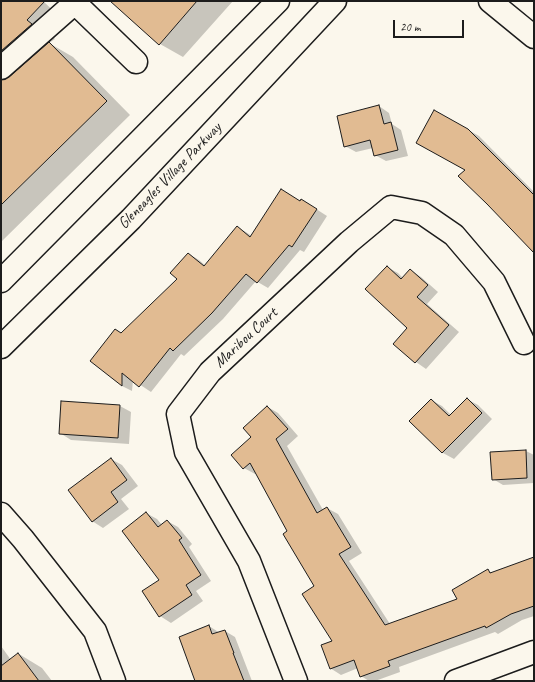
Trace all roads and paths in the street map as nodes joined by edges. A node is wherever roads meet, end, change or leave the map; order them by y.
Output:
1 (278, 1) edge
2 (335, 1) edge
3 (490, 1) edge
4 (75, 2) edge
5 (534, 37) edge
6 (136, 62) dead end
7 (1, 68) edge
8 (1, 281) edge
9 (524, 343) dead end
10 (3, 345) edge
11 (1, 514) edge
12 (534, 652) edge
13 (114, 681) edge
14 (296, 681) edge
15 (456, 681) edge

1 - 8 street
2 - 10 street, Gleneagles Village Parkway
3 - 5 street
4 - 6 street
4 - 7 street
9 - 14 street, Maribou Court
11 - 13 street
12 - 15 street

